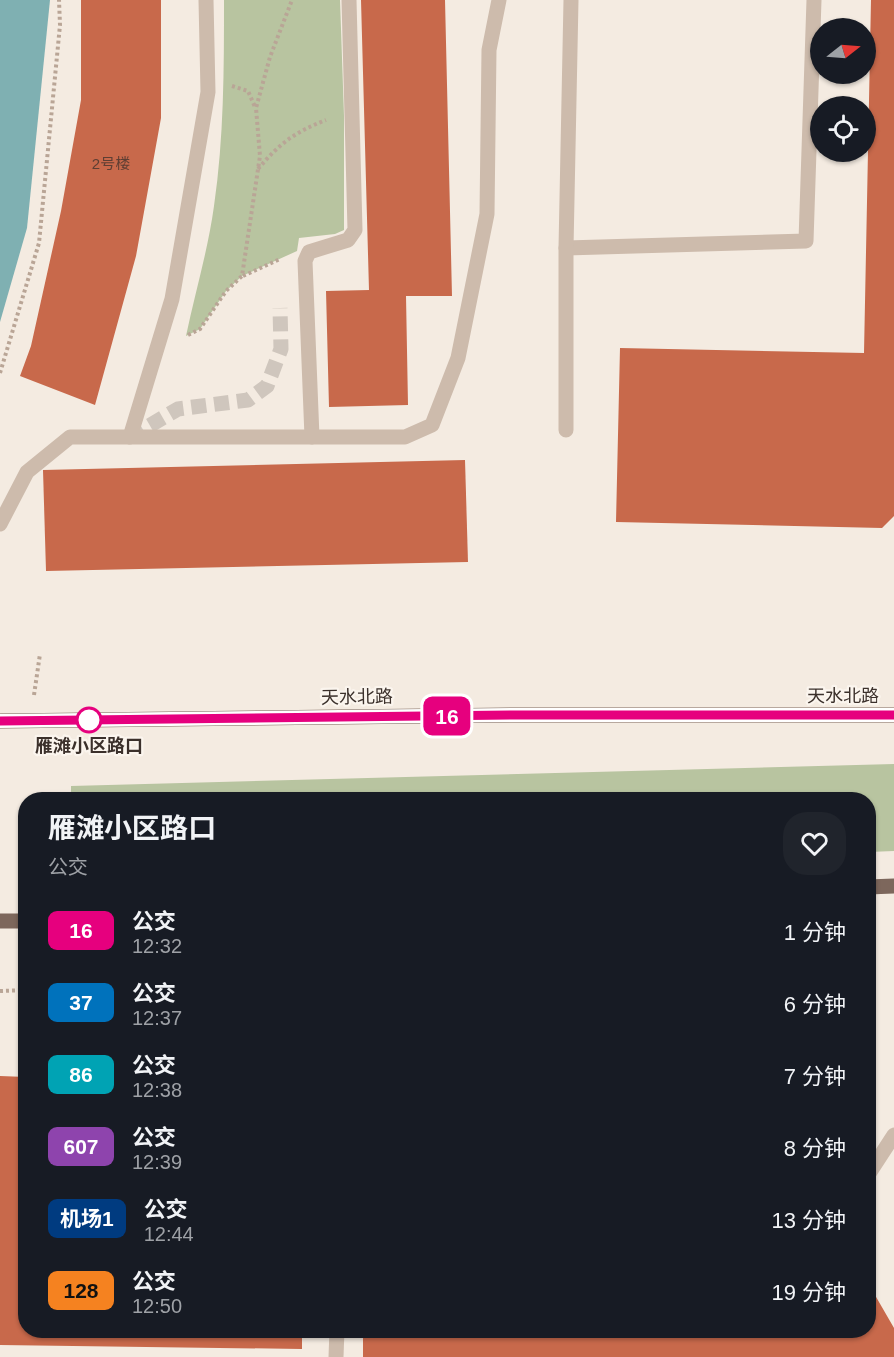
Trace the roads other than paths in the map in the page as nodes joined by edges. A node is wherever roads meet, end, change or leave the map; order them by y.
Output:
1 (206, 0) edge
2 (349, 0) edge
3 (499, 0) edge
4 (571, 0) edge
5 (814, 0) edge
6 (566, 248) junction
7 (566, 430) dead end
8 (130, 437) junction
9 (312, 437) junction
10 (0, 524) edge
11 (894, 715) edge
12 (0, 721) edge
13 (894, 886) edge
14 (876, 887) edge
15 (0, 921) edge
16 (18, 921) edge
17 (894, 1135) edge
18 (876, 1163) edge
19 (337, 1338) edge
20 (336, 1357) edge

1 - 8 street
2 - 9 street
3 - 9 street
4 - 6 street
5 - 6 street
6 - 7 street
8 - 9 street
8 - 10 street
11 - 12 main road, 天水北路
13 - 14 main road
15 - 16 main road
17 - 18 street
19 - 20 street

